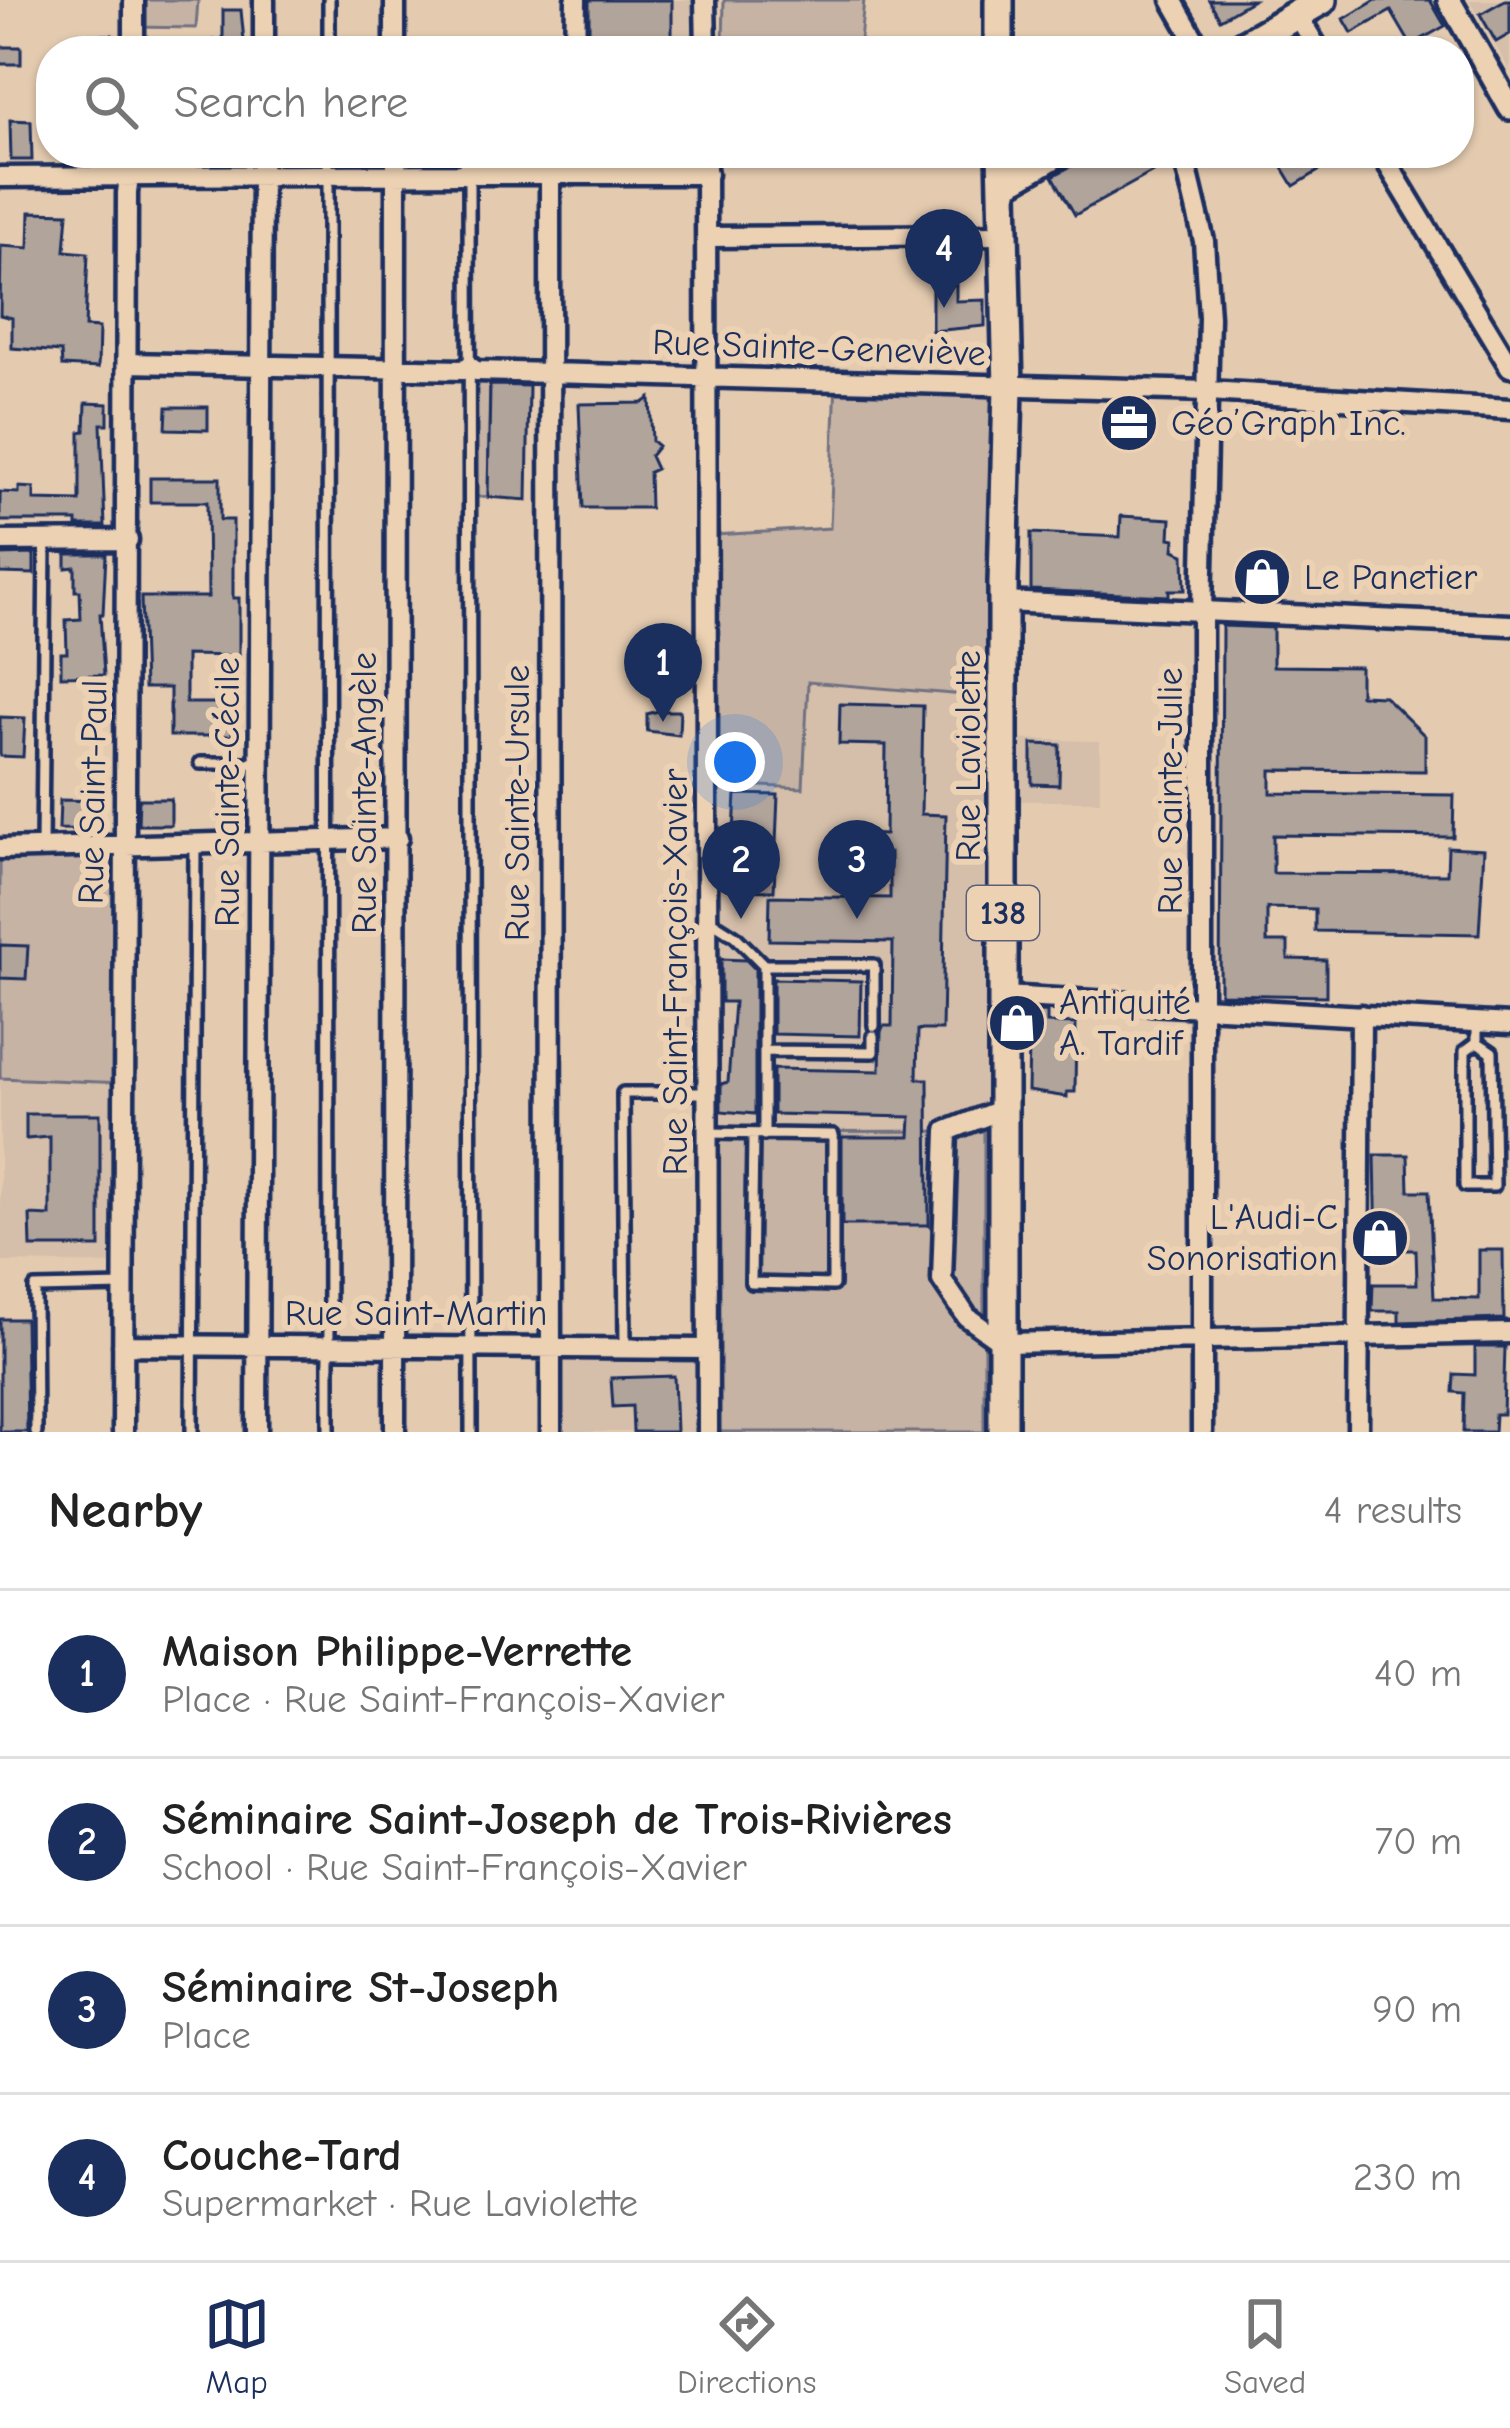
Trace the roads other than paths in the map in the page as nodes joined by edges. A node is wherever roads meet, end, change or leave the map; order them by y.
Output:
1 (134, 0) edge
2 (264, 0) edge
3 (329, 0) edge
4 (395, 0) edge
5 (576, 0) edge
6 (705, 0) edge
7 (999, 0) edge
8 (1172, 0) edge
9 (1450, 0) edge
10 (1309, 7) edge
11 (134, 36) edge
12 (263, 36) edge
13 (329, 36) edge
14 (395, 36) edge
15 (575, 36) edge
16 (706, 36) edge
17 (999, 36) edge
18 (1192, 36) edge
19 (1260, 36) edge
20 (1470, 36) edge
21 (1474, 43) edge
22 (1510, 108) edge
23 (130, 168) edge
24 (207, 168) edge
25 (262, 168) edge
26 (328, 168) edge
27 (358, 168) edge
28 (395, 168) edge
29 (468, 168) edge
30 (469, 168) edge
31 (470, 168) edge
32 (574, 168) edge
33 (707, 168) edge
34 (1002, 168) edge
35 (1030, 168) edge
36 (1186, 168) edge
37 (1391, 168) edge
38 (395, 174) junction
39 (550, 174) junction
40 (574, 174) junction
41 (707, 174) junction
42 (129, 175) junction
43 (0, 177) edge
44 (1003, 184) junction
45 (1006, 235) junction
46 (709, 237) junction
47 (1504, 345) edge
48 (128, 363) junction
49 (262, 365) junction
50 (469, 366) junction
51 (329, 367) junction
52 (396, 368) junction
53 (1510, 368) edge
54 (550, 373) junction
55 (708, 376) junction
56 (1008, 387) junction
57 (1208, 391) junction
58 (1510, 409) edge
59 (45, 540) junction
60 (128, 540) junction
61 (0, 541) edge
62 (1003, 602) junction
63 (1202, 611) junction
64 (1510, 625) edge
65 (200, 763) dead end
66 (260, 763) junction
67 (329, 838) junction
68 (398, 838) junction
69 (260, 840) junction
70 (195, 843) junction
71 (125, 846) junction
72 (42, 848) junction
73 (0, 849) edge
74 (708, 919) junction
75 (764, 964) junction
76 (1003, 996) junction
77 (1202, 1007) junction
78 (1361, 1016) junction
79 (1510, 1024) edge
80 (1477, 1032) junction
81 (764, 1052) junction
82 (708, 1093) junction
83 (1003, 1109) junction
84 (708, 1133) junction
85 (759, 1136) junction
86 (124, 1286) junction
87 (1510, 1333) edge
88 (1358, 1337) junction
89 (1202, 1340) junction
90 (1003, 1343) junction
91 (330, 1344) junction
92 (395, 1344) junction
93 (123, 1345) junction
94 (193, 1345) junction
95 (257, 1345) junction
96 (550, 1346) junction
97 (470, 1348) junction
98 (625, 1348) junction
99 (708, 1349) junction
100 (36, 1432) edge
101 (123, 1432) edge
102 (192, 1432) edge
103 (257, 1432) edge
104 (329, 1432) edge
105 (395, 1432) edge
106 (471, 1432) edge
107 (550, 1432) edge
108 (708, 1432) edge
109 (1003, 1432) edge
110 (1202, 1432) edge
111 (1358, 1432) edge

1 - 11 street
2 - 12 street
3 - 13 lane
4 - 14 street
5 - 15 street
6 - 16 street
7 - 17 main road
8 - 18 street
9 - 20 street
10 - 19 main road
21 - 22 street
23 - 42 street, Rue Saint-Paul
24 - 42 street
25 - 49 street, Rue Sainte-Cécile
26 - 51 lane
27 - 38 street
28 - 38 street, Rue Sainte-Angèle
29 - 38 street
30 - 50 lane
31 - 39 street
32 - 40 street
33 - 41 street, Rue Saint-François-Xavier
34 - 44 main road, Rue Laviolette / 138
35 - 44 main road
36 - 57 street, Rue Sainte-Julie
37 - 47 street
38 - 52 street, Rue Sainte-Angèle
39 - 40 street
39 - 54 street, Rue Sainte-Ursule
40 - 41 street
41 - 46 street, Rue Saint-François-Xavier
42 - 43 street
42 - 48 street, Rue Saint-Paul
44 - 45 main road, Rue Laviolette / 138
45 - 46 street
45 - 56 main road, Rue Laviolette / 138
46 - 55 street, Rue Saint-François-Xavier
47 - 53 street
48 - 49 street, Rue Sainte-Geneviève
48 - 60 street, Rue Saint-Paul
49 - 51 street, Rue Sainte-Geneviève
49 - 66 street, Rue Sainte-Cécile
50 - 52 street, Rue Sainte-Geneviève
50 - 54 street, Rue Sainte-Geneviève
50 - 97 lane
51 - 52 street, Rue Sainte-Geneviève
51 - 67 lane
52 - 68 street, Rue Sainte-Angèle
54 - 55 street, Rue Sainte-Geneviève
54 - 96 street, Rue Sainte-Ursule
55 - 56 street, Rue Sainte-Geneviève
55 - 74 street, Rue Saint-François-Xavier
56 - 57 street, Rue Sainte-Geneviève
56 - 62 main road, Rue Laviolette / 138
57 - 58 street, Rue Sainte-Geneviève
57 - 63 street, Rue Sainte-Julie
59 - 60 street
59 - 61 street
59 - 72 lane
60 - 71 street, Rue Saint-Paul
62 - 63 street
62 - 76 main road, Rue Laviolette / 138
63 - 64 street
63 - 77 street, Rue Sainte-Julie
65 - 66 lane
66 - 69 street, Rue Sainte-Cécile
67 - 68 street
67 - 69 street
67 - 91 lane
68 - 92 street, Rue Sainte-Angèle
69 - 70 street
69 - 95 street, Rue Sainte-Cécile
70 - 71 street
70 - 94 lane
71 - 72 street
71 - 86 street, Rue Saint-Paul
72 - 73 street
74 - 75 lane
74 - 82 street, Rue Saint-François-Xavier
75 - 81 lane
75 - 81 lane
76 - 77 street
76 - 83 main road, Rue Laviolette / 138
77 - 78 street
77 - 89 street, Rue Sainte-Julie
78 - 80 street
78 - 88 street
79 - 80 street
80 - 80 lane
81 - 85 lane
82 - 84 street, Rue Saint-François-Xavier
82 - 98 lane
83 - 90 main road, Rue Laviolette / 138
83 - 90 street
84 - 85 lane
84 - 99 street, Rue Saint-François-Xavier
85 - 85 lane
86 - 93 street, Rue Saint-Paul
86 - 100 lane
87 - 88 street
88 - 89 street
88 - 111 street
89 - 90 street
89 - 110 street, Rue Sainte-Julie
90 - 109 main road, Rue Laviolette / 138
91 - 92 street, Rue Saint-Martin
91 - 95 street, Rue Saint-Martin
91 - 104 lane
92 - 97 street, Rue Saint-Martin
92 - 105 street, Rue Sainte-Angèle
93 - 94 street, Rue Saint-Martin
93 - 101 street, Rue Saint-Paul
94 - 95 street, Rue Saint-Martin
94 - 102 lane
95 - 103 street, Rue Sainte-Cécile
96 - 97 street, Rue Saint-Martin
96 - 98 street, Rue Saint-Martin
96 - 107 street, Rue Sainte-Ursule
97 - 106 lane
98 - 99 street, Rue Saint-Martin
99 - 108 street, Rue Saint-François-Xavier

